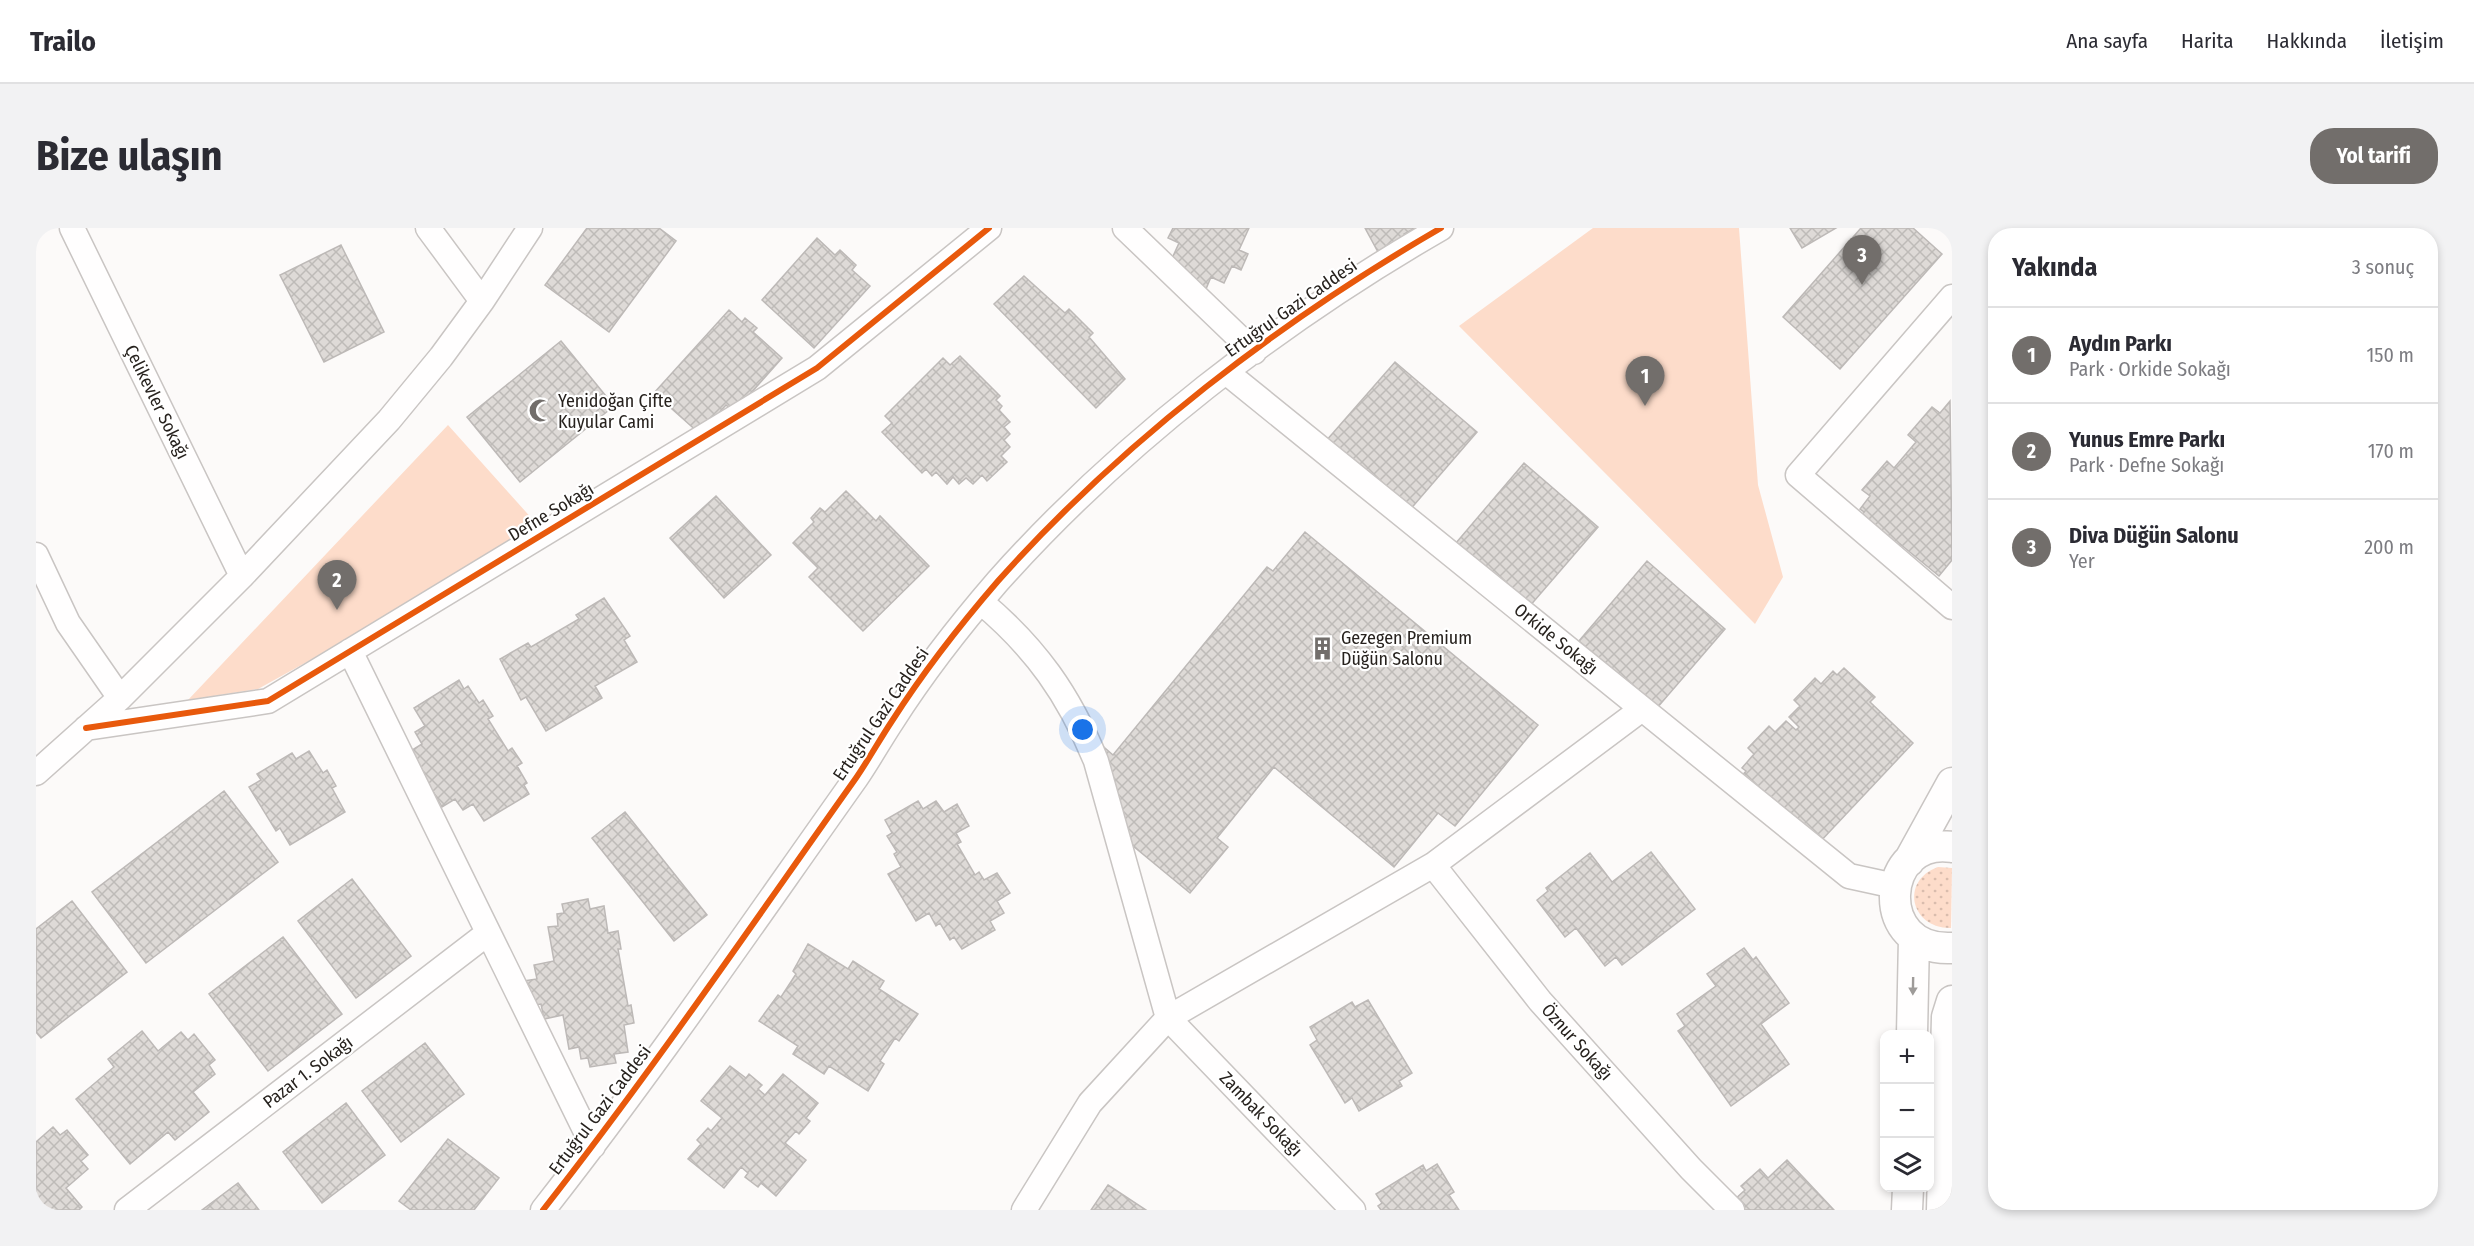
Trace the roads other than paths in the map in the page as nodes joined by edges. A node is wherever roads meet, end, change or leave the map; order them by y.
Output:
1 (72, 228) edge
2 (428, 228) edge
3 (530, 228) edge
4 (989, 228) edge
5 (1125, 228) edge
6 (1441, 228) edge
7 (1952, 297) edge
8 (482, 301) junction
9 (1254, 352) junction
10 (1226, 372) junction
11 (37, 560) edge
12 (242, 576) junction
13 (981, 602) junction
14 (1952, 607) edge
15 (350, 651) junction
16 (120, 698) junction
17 (1642, 709) junction
18 (86, 728) junction
19 (36, 773) edge
20 (1952, 783) edge
21 (1952, 847) edge
22 (1433, 865) junction
23 (1902, 873) junction
24 (488, 933) junction
25 (1914, 938) junction
26 (1952, 948) edge
27 (1952, 1001) edge
28 (1168, 1018) junction
29 (1912, 1030) edge
30 (593, 1146) junction
31 (1908, 1192) edge
32 (127, 1210) edge
33 (543, 1210) edge
34 (1024, 1210) edge
35 (1353, 1210) edge
36 (1732, 1210) edge
37 (1907, 1210) edge
38 (1942, 1210) edge

1 - 12 street, Çelikevler Sokağı
2 - 8 street
3 - 8 street
4 - 15 street, Defne Sokağı
5 - 9 street
6 - 9 street, Ertuğrul Gazi Caddesi
7 - 14 street
8 - 12 street
9 - 10 street, Ertuğrul Gazi Caddesi
10 - 13 street, Ertuğrul Gazi Caddesi
10 - 17 street, Orkide Sokağı
11 - 16 street
12 - 16 street
13 - 28 street
13 - 30 street, Ertuğrul Gazi Caddesi
15 - 18 street, Defne Sokağı
15 - 24 street
16 - 18 street
17 - 22 street
17 - 23 street, Orkide Sokağı
18 - 19 street
20 - 23 street
21 - 23 street
22 - 28 street
22 - 36 street, Öznur Sokağı
23 - 25 street
24 - 30 street
24 - 32 street, Pazar 1. Sokağı
25 - 26 street
25 -> 29 street
27 - 38 street
28 - 34 street
28 - 35 street, Zambak Sokağı
30 - 33 street, Ertuğrul Gazi Caddesi
31 - 37 street

